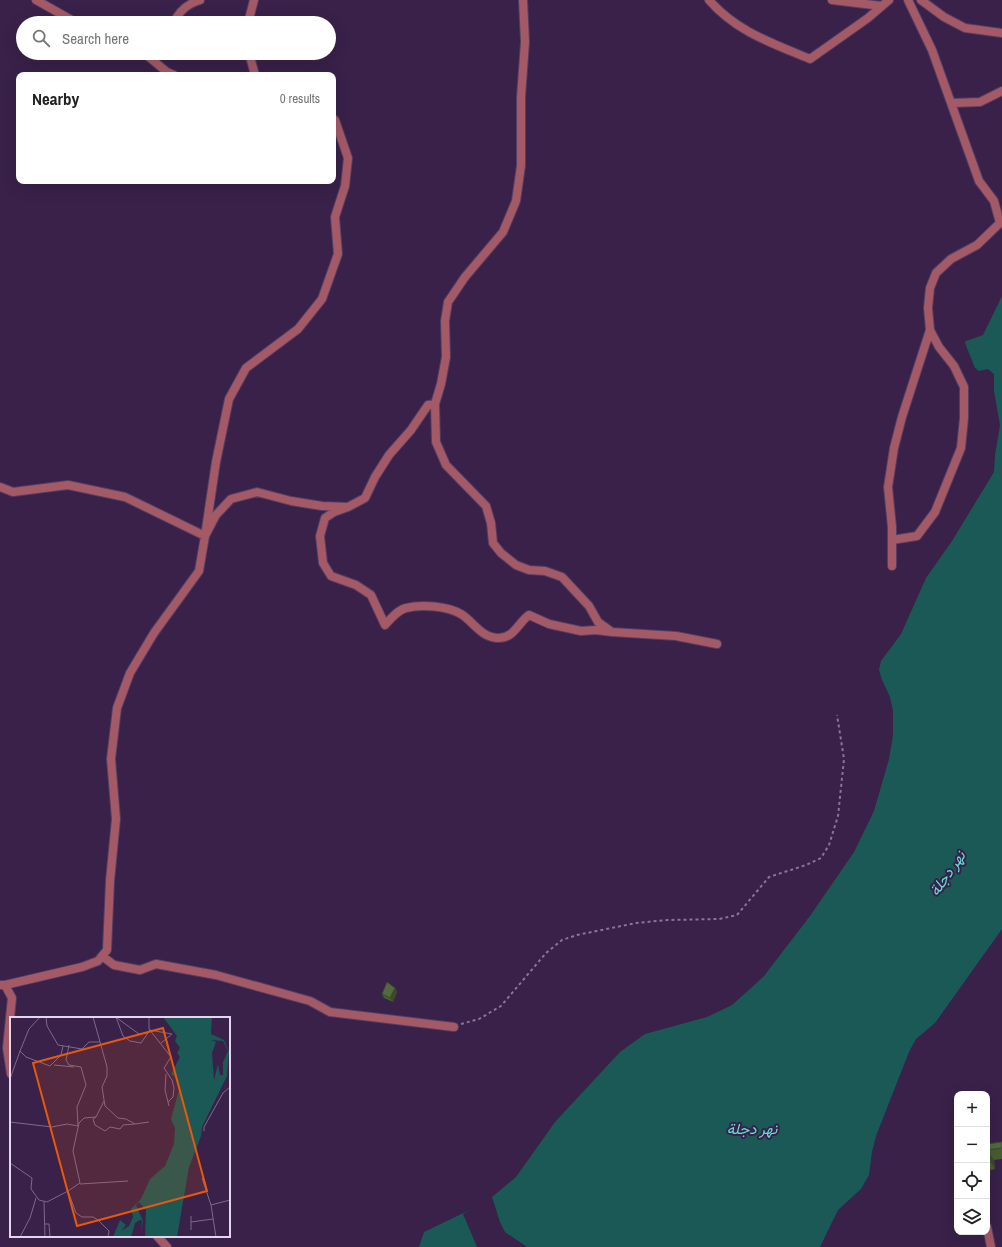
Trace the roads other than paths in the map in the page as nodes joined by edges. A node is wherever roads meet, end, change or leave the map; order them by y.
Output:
1 (36, 0) edge
2 (200, 0) edge
3 (254, 0) edge
4 (523, 0) edge
5 (709, 0) edge
6 (832, 0) edge
7 (908, 0) edge
8 (921, 0) edge
9 (885, 3) edge
10 (65, 16) edge
11 (178, 16) edge
12 (250, 16) edge
13 (1002, 33) edge
14 (152, 60) edge
15 (251, 60) edge
16 (167, 72) edge
17 (254, 72) edge
18 (1002, 91) edge
19 (952, 103) junction
20 (336, 123) edge
21 (930, 330) junction
22 (435, 404) junction
23 (0, 487) edge
24 (348, 507) junction
25 (206, 536) junction
26 (892, 540) junction
27 (892, 566) dead end
28 (612, 632) junction
29 (718, 644) dead end
30 (102, 956) junction
31 (2, 985) edge
32 (10, 1017) edge
33 (10, 1018) edge
34 (454, 1027) road end
35 (10, 1068) edge
36 (989, 1235) edge
37 (158, 1237) edge
38 (167, 1247) edge
39 (991, 1247) edge

1 - 10 street
2 - 11 street
3 - 12 street
4 - 22 street
5 - 9 street
6 - 9 street
7 - 19 street
8 - 13 street
14 - 16 street
15 - 17 street
18 - 19 street
19 - 21 street
20 - 25 street
21 - 26 street
21 - 26 street
22 - 24 street
22 - 28 street
23 - 25 street
24 - 25 street
24 - 28 street
25 - 30 street
26 - 27 street
28 - 29 street
30 - 31 street
30 - 34 street
31 - 32 street
33 - 35 street
36 - 39 street
37 - 38 street

